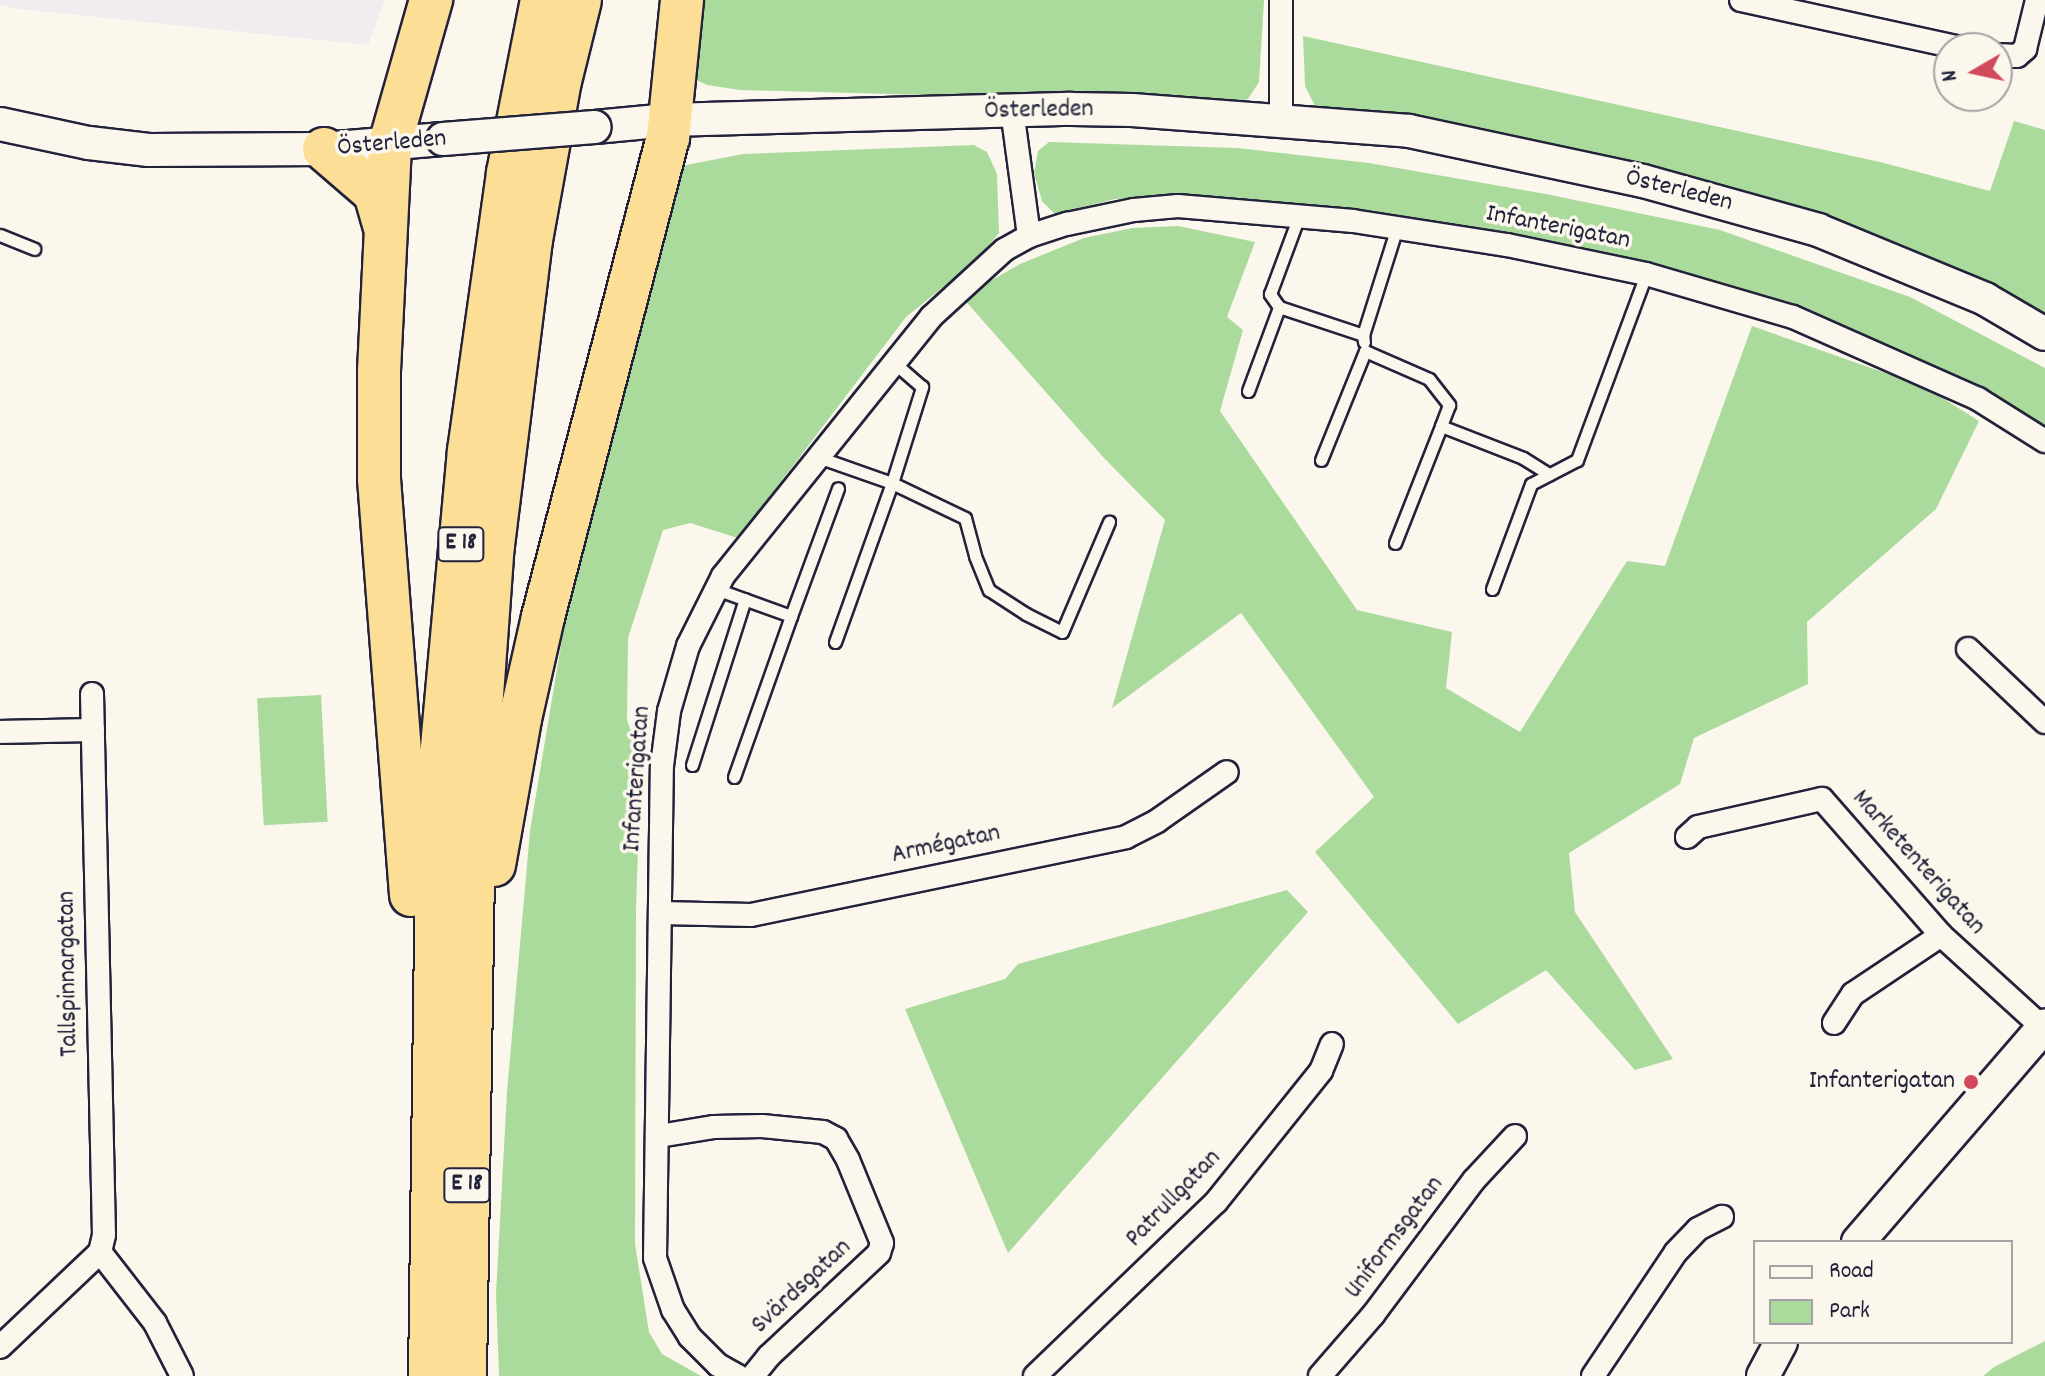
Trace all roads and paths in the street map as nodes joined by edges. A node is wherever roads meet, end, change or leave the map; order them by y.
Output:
1 (431, 0) edge
2 (542, 0) edge
3 (580, 0) edge
4 (682, 0) edge
5 (1281, 0) edge
6 (1741, 0) edge
7 (2037, 0) edge
8 (1933, 42) edge
9 (2013, 56) edge
10 (1012, 110) junction
11 (669, 120) junction
12 (1281, 121) junction
13 (0, 124) edge
14 (390, 144) junction
15 (324, 149) junction
16 (1299, 216) junction
17 (1397, 227) junction
18 (385, 230) junction
19 (0, 235) edge
20 (1029, 236) junction
21 (34, 249) dead end
22 (1646, 274) junction
23 (1279, 307) junction
24 (2045, 334) edge
25 (1363, 335) junction
26 (1365, 351) junction
27 (894, 363) junction
28 (1248, 391) dead end
29 (1441, 426) junction
30 (2045, 441) edge
31 (818, 457) junction
32 (1321, 460) dead end
33 (1549, 474) junction
34 (892, 483) junction
35 (838, 488) dead end
36 (1109, 522) dead end
37 (1395, 543) dead end
38 (716, 589) junction
39 (1492, 589) dead end
40 (745, 599) junction
41 (791, 616) junction
42 (835, 642) dead end
43 (1968, 649) dead end
44 (92, 694) dead end
45 (2045, 722) edge
46 (93, 730) junction
47 (0, 732) edge
48 (692, 765) dead end
49 (1227, 772) dead end
50 (734, 777) dead end
51 (1687, 837) dead end
52 (660, 913) junction
53 (1941, 935) junction
54 (469, 995) junction
55 (1834, 1023) dead end
56 (2044, 1026) edge
57 (1332, 1044) dead end
58 (434, 1093) junction
59 (659, 1136) junction
60 (1515, 1136) dead end
61 (1722, 1217) dead end
62 (1860, 1240) edge
63 (100, 1252) junction
64 (1780, 1344) edge
65 (0, 1347) edge
66 (182, 1376) edge
67 (430, 1376) edge
68 (465, 1376) edge
69 (738, 1376) edge
70 (753, 1376) edge
71 (1035, 1376) edge
72 (1320, 1376) edge
73 (1593, 1376) edge
74 (1763, 1376) edge

1 - 14 highway
2 - 58 highway, E 18
3 - 54 highway, E 18
4 - 11 highway, E 18
5 - 12 street
6 - 8 street
7 - 9 street
10 - 11 main road, Österleden
10 - 12 main road, Österleden
10 - 20 street
11 - 14 main road, Österleden, bridge
11 - 54 highway, E 18
12 - 24 main road, Österleden
13 - 15 main road, Österleden
14 - 15 main road, Österleden
14 - 18 highway
15 - 18 highway
16 - 17 street, Infanterigatan
16 - 20 street, Infanterigatan
16 - 23 lane
17 - 22 street, Infanterigatan
17 - 25 lane
18 - 58 highway
19 - 21 lane
20 - 27 street, Infanterigatan
22 - 30 street, Infanterigatan
22 - 33 lane
23 - 25 lane
23 - 28 lane
25 - 26 lane
26 - 29 lane
26 - 32 lane
27 - 31 street, Infanterigatan
27 - 34 lane
29 - 33 lane
29 - 37 lane
31 - 34 lane
31 - 38 street, Infanterigatan
33 - 39 lane
34 - 36 lane
34 - 42 lane
35 - 41 lane
38 - 40 lane
38 - 52 street, Infanterigatan
40 - 41 lane
40 - 48 lane
41 - 50 lane
43 - 45 street
44 - 46 street, Tallspinnargatan
46 - 47 street
46 - 63 street, Tallspinnargatan
49 - 52 street, Armégatan
51 - 53 street, Marketenterigatan
52 - 59 street, Infanterigatan
53 - 55 street
53 - 56 street, Marketenterigatan
54 - 68 highway, E 18
56 - 62 main road
57 - 71 street, Patrullgatan
58 - 67 highway, E 18
59 - 69 street, Infanterigatan
59 - 70 street, Svärdsgatan
60 - 72 street, Uniformsgatan
61 - 73 street
63 - 65 street
63 - 66 street
64 - 74 main road

